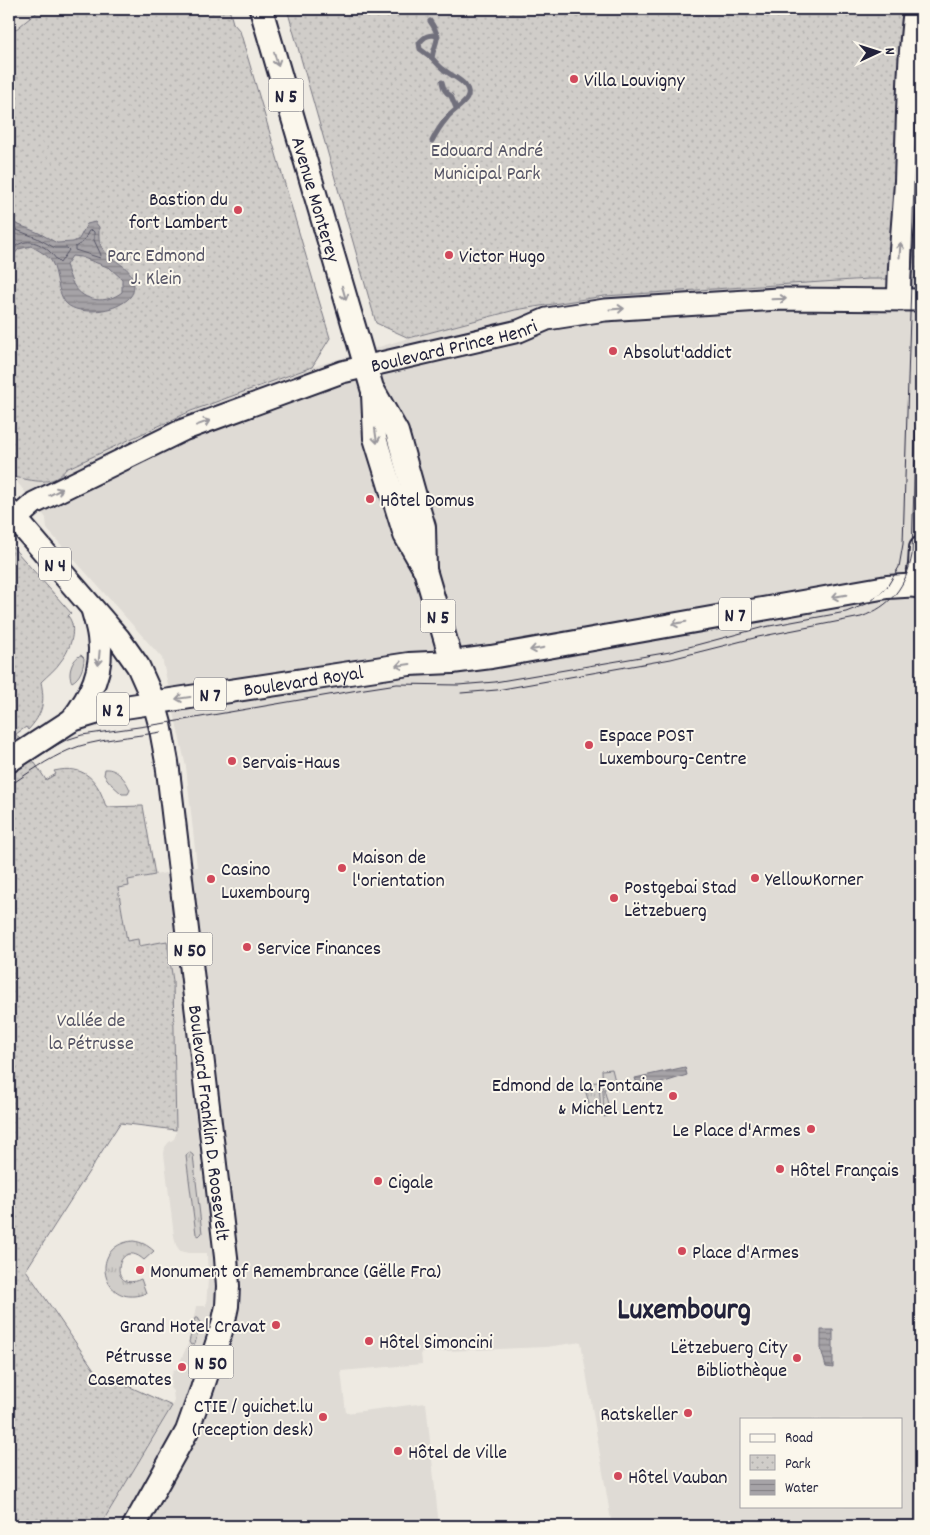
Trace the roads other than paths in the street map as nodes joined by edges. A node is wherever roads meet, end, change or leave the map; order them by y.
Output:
1 (261, 9) edge
2 (915, 9) edge
3 (899, 299) junction
4 (921, 300) edge
5 (366, 366) junction
6 (13, 515) edge
7 (921, 548) edge
8 (918, 586) edge
9 (93, 610) junction
10 (452, 662) junction
11 (154, 702) junction
12 (72, 720) junction
13 (9, 761) edge
14 (134, 1526) edge

1 -> 5 main road, Avenue Monterey / N 5
3 -> 2 main road
3 - 4 main road, Boulevard Prince Henri
5 -> 3 main road, Boulevard Prince Henri
6 -> 5 main road, Boulevard Prince Henri
5 - 10 main road, Avenue Monterey / N 5
6 - 9 main road, N 4
7 - 8 main road
8 -> 10 main road, N 7
9 - 11 main road, N 4
9 -> 12 main road, N 4
10 -> 11 main road, Boulevard Royal / N 7
11 - 12 main road, N 2
11 - 14 main road, Boulevard Franklin D. Roosevelt / N 50
12 - 13 main road, N 2

